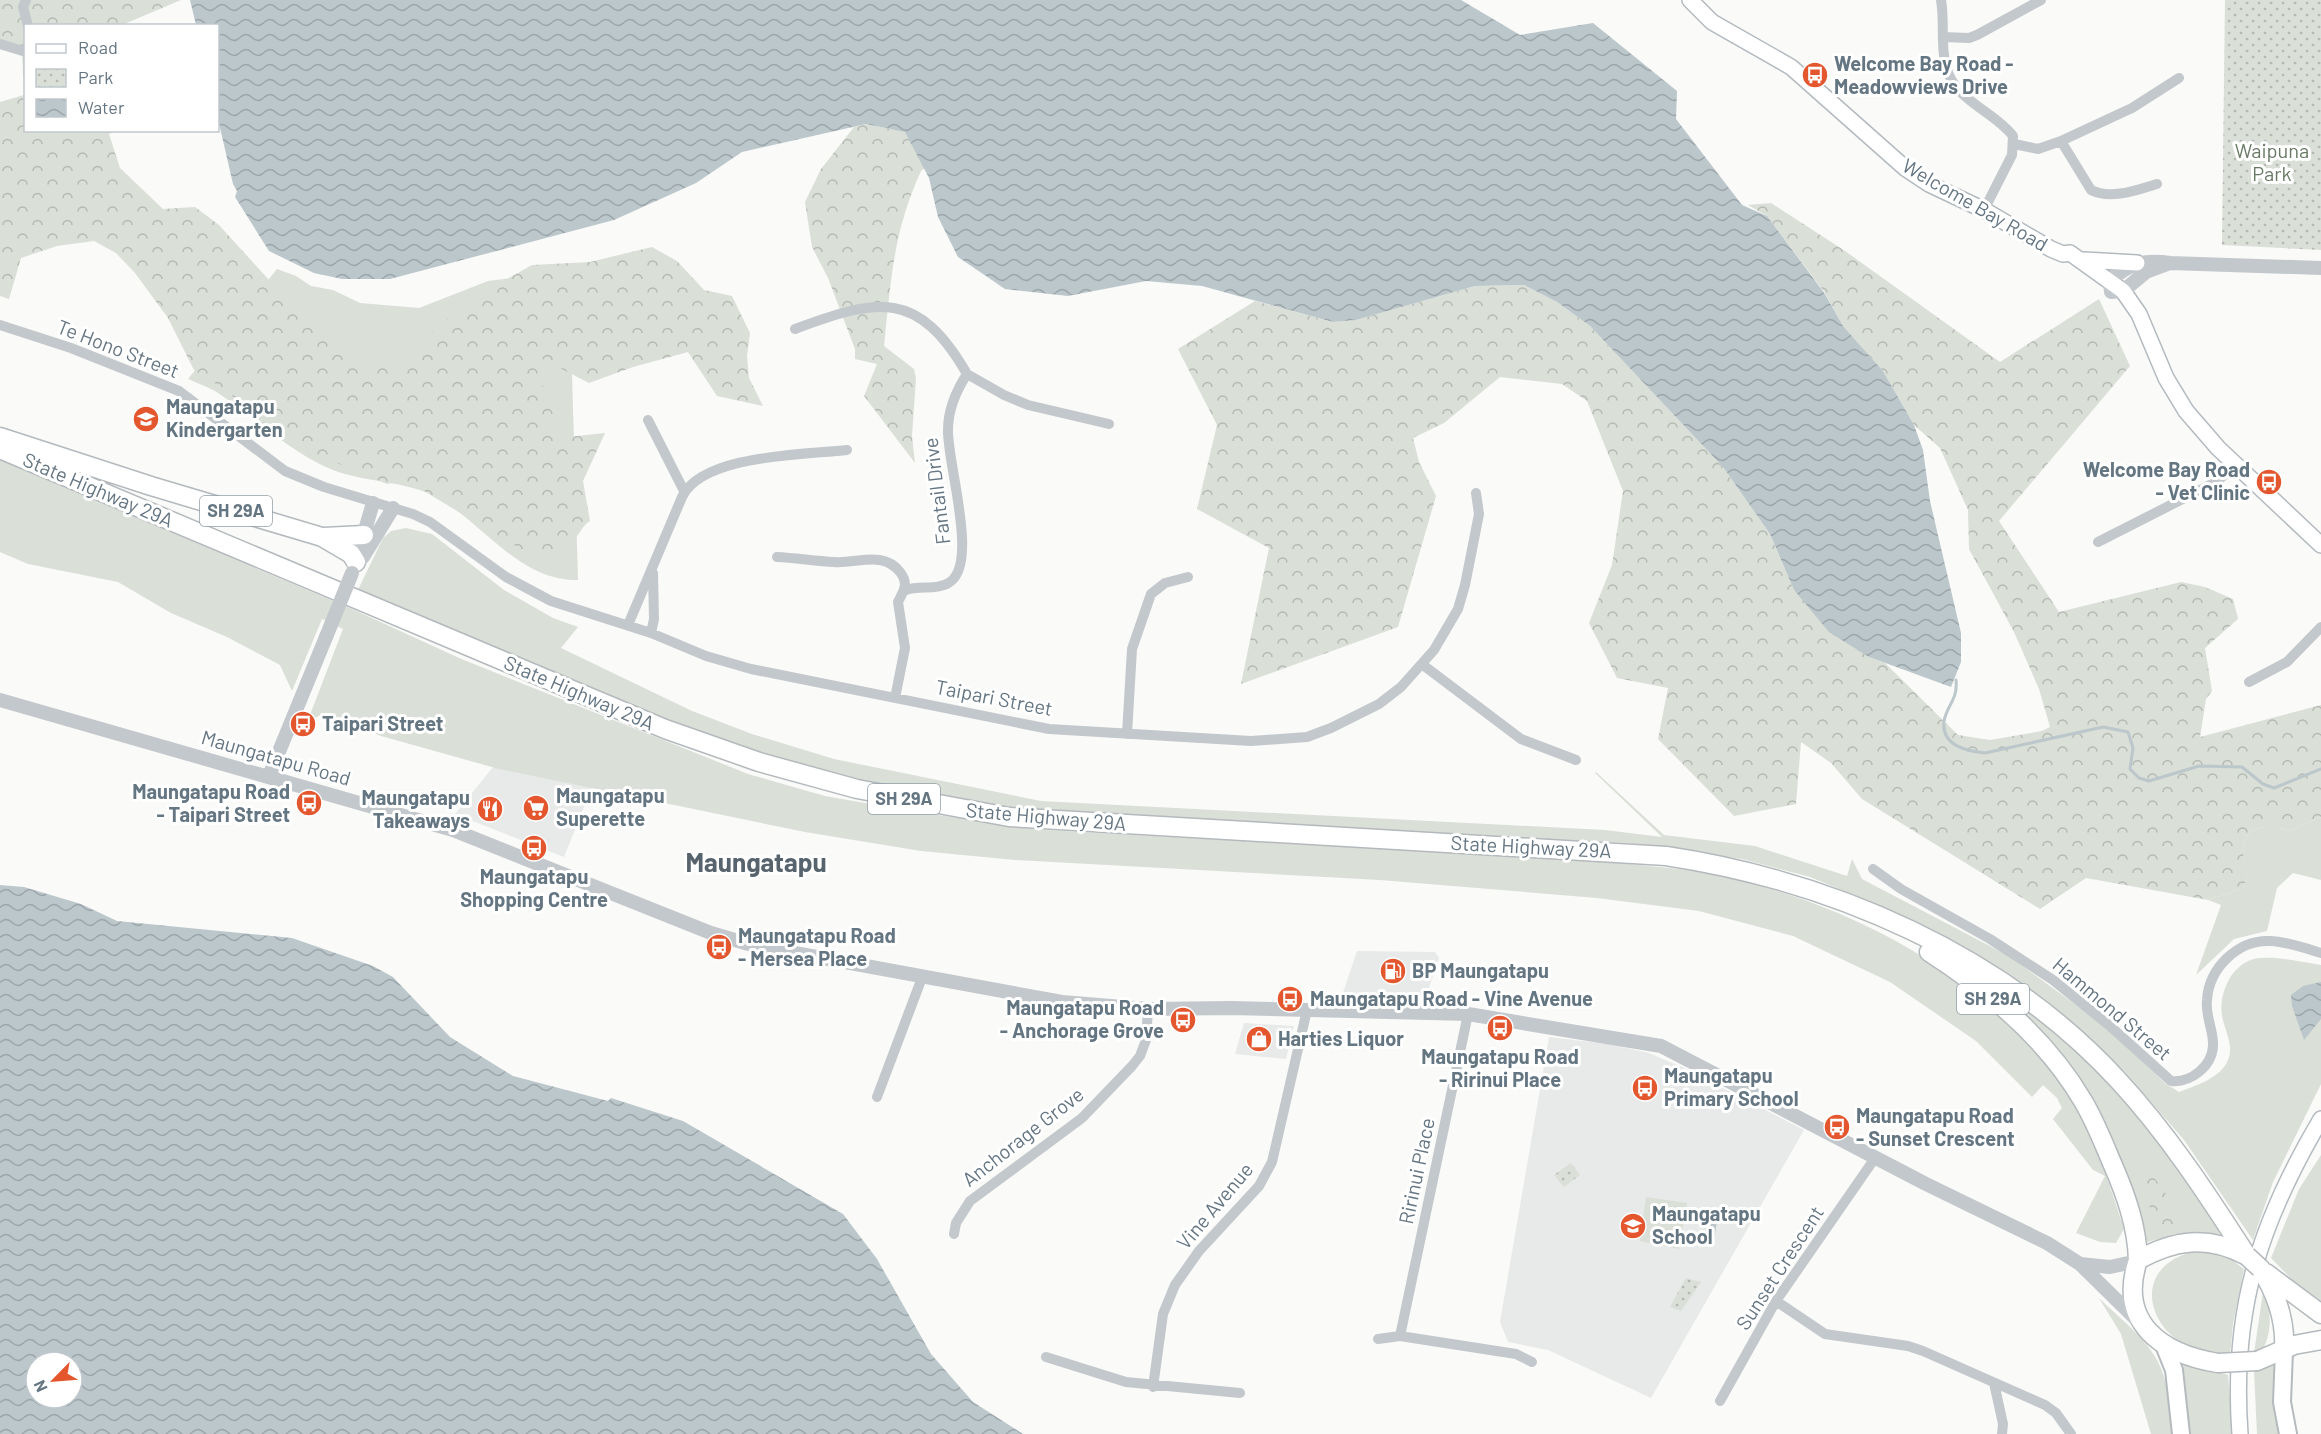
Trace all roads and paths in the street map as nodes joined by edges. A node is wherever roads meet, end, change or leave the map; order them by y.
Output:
1 (26, 0) edge
2 (1690, 0) edge
3 (1941, 0) edge
4 (2041, 0) edge
5 (27, 24) edge
6 (1943, 37) junction
7 (0, 44) edge
8 (24, 51) edge
9 (2179, 78) dead end
10 (2061, 141) junction
11 (2014, 144) junction
12 (2157, 184) dead end
13 (1984, 210) junction
14 (2063, 255) junction
15 (2081, 260) junction
16 (2137, 263) junction
17 (2170, 263) junction
18 (2321, 268) edge
19 (2115, 288) junction
20 (0, 325) edge
21 (795, 329) dead end
22 (967, 374) junction
23 (648, 420) dead end
24 (1108, 424) dead end
25 (0, 436) edge
26 (0, 449) edge
27 (847, 450) dead end
28 (2236, 466) junction
29 (684, 491) junction
30 (1476, 493) dead end
31 (373, 503) junction
32 (393, 508) junction
33 (364, 535) junction
34 (322, 537) junction
35 (2098, 542) dead end
36 (2321, 546) edge
37 (777, 557) dead end
38 (654, 566) junction
39 (354, 567) junction
40 (1188, 577) dead end
41 (906, 590) junction
42 (628, 625) junction
43 (2321, 627) edge
44 (651, 633) junction
45 (1423, 665) junction
46 (2249, 682) dead end
47 (895, 698) junction
48 (0, 700) edge
49 (1127, 734) junction
50 (1576, 760) dead end
51 (269, 776) junction
52 (1873, 869) dead end
53 (1864, 911) junction
54 (2321, 953) edge
55 (923, 975) junction
56 (1148, 1009) junction
57 (1307, 1010) junction
58 (1468, 1014) junction
59 (877, 1097) dead end
60 (2321, 1119) edge
61 (1875, 1158) junction
62 (954, 1234) dead end
63 (2137, 1261) junction
64 (2080, 1264) junction
65 (2261, 1269) junction
66 (1776, 1301) junction
67 (2321, 1314) edge
68 (2143, 1326) junction
69 (1400, 1336) junction
70 (1378, 1339) dead end
71 (2321, 1340) edge
72 (2164, 1345) junction
73 (2284, 1351) junction
74 (1046, 1358) dead end
75 (1532, 1362) dead end
76 (1994, 1383) junction
77 (1153, 1387) junction
78 (1240, 1393) dead end
79 (1720, 1401) dead end
80 (2002, 1434) edge
81 (2071, 1434) edge
82 (2181, 1434) edge
83 (2240, 1434) edge
84 (2288, 1434) edge

1 - 5 street
2 - 13 main road, Welcome Bay Road
3 - 6 street
4 - 6 street
6 - 11 street
7 - 8 street
9 - 10 street
10 - 11 street
10 - 12 street
11 - 13 street
13 - 14 main road, Welcome Bay Road
14 - 15 main road, Welcome Bay Road
14 - 19 main road, Welcome Bay Road
15 - 16 main road
15 - 19 main road, Welcome Bay Road
16 - 17 street
16 - 19 street
17 - 18 street
17 - 19 street
19 - 28 main road, Welcome Bay Road
20 - 31 street, Te Hono Street
21 - 22 street
22 - 24 street
22 - 41 street, Fantail Drive
23 - 29 street
25 - 34 highway, SH 29A
26 - 53 highway, State Highway 29A / SH 29A
27 - 29 street
28 - 35 street
28 - 36 main road, Welcome Bay Road
29 - 38 street
30 - 45 street, Taipari Street
31 - 32 street, Taipari Street
31 - 33 street
32 - 39 street
32 - 42 street, Taipari Street
33 - 34 highway, SH 29A
33 - 39 street
34 - 39 highway, SH 29A
37 - 41 street
38 - 42 street
38 - 44 street
39 - 51 street, bridge
40 - 49 street
41 - 47 street
42 - 44 street, Taipari Street
43 - 46 street
44 - 47 street, Taipari Street
45 - 49 street, Taipari Street
45 - 50 street
47 - 49 street, Taipari Street
48 - 51 street, Maungatapu Road
51 - 55 street, Maungatapu Road
52 - 54 street, Hammond Street
53 - 63 highway, State Highway 29A / SH 29A
53 - 65 highway, State Highway 29A / SH 29A
55 - 56 street, Maungatapu Road
55 - 59 street
56 - 57 street, Maungatapu Road
56 - 62 street, Anchorage Grove
57 - 58 street, Maungatapu Road
57 - 77 street, Vine Avenue
58 - 61 street, Maungatapu Road
58 - 69 street, Ririnui Place
60 - 83 main road
61 - 64 street, Maungatapu Road
61 - 66 street, Sunset Crescent
63 - 64 street, Maungatapu Road
63 - 65 highway, SH 29A
63 - 68 highway, SH 29A
64 - 68 street, Maungatapu Road
65 - 67 highway, State Highway 29A / SH 29A
65 - 73 highway, SH 29A
66 - 76 street
66 - 79 street, Sunset Crescent
68 - 72 highway, SH 29A
69 - 70 street
69 - 75 street
71 - 73 highway, SH 29A
72 - 73 highway, SH 29A, bridge
72 - 82 main road
73 - 84 main road
74 - 77 street
76 - 80 street
76 - 81 street
77 - 78 street

